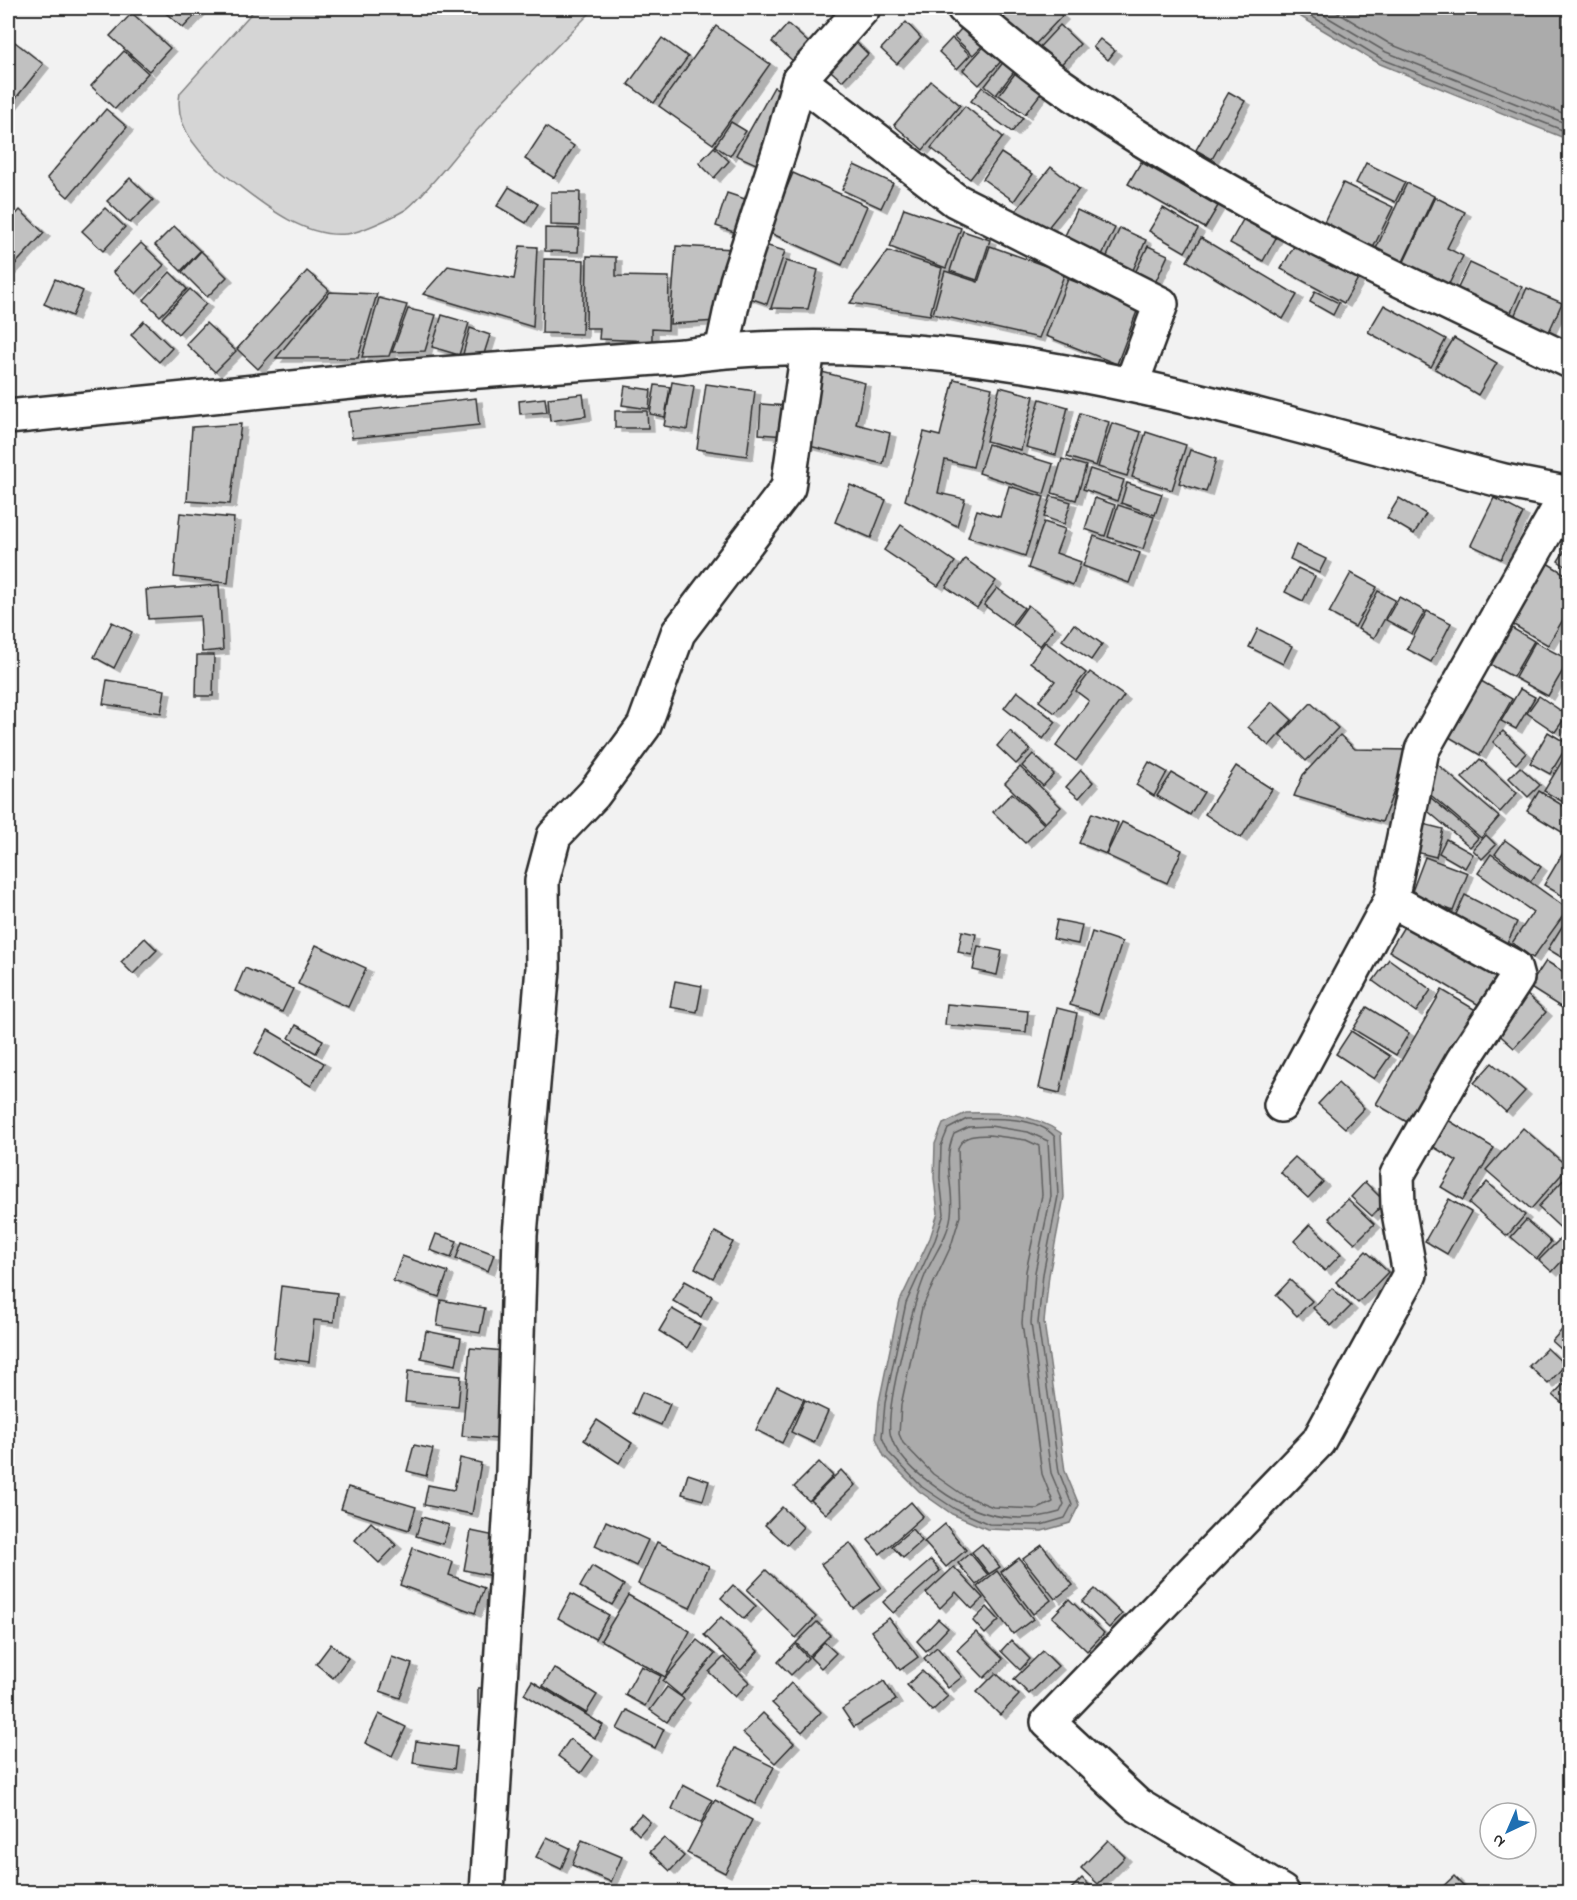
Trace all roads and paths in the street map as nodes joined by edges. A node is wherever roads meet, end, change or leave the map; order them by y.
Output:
1 (964, 8) edge
2 (859, 9) edge
3 (799, 80) junction
4 (808, 349) junction
5 (722, 351) junction
6 (1569, 361) edge
7 (1131, 385) junction
8 (8, 417) edge
9 (1568, 494) edge
10 (1391, 900) junction
11 (1281, 1105) dead end
12 (487, 1893) edge
13 (1282, 1893) edge

1 - 6 street
2 - 3 street
3 - 5 street
3 - 7 street
4 - 5 street
4 - 7 street
4 - 12 street
5 - 8 street
7 - 9 street
9 - 10 street
10 - 11 street
10 - 13 street

